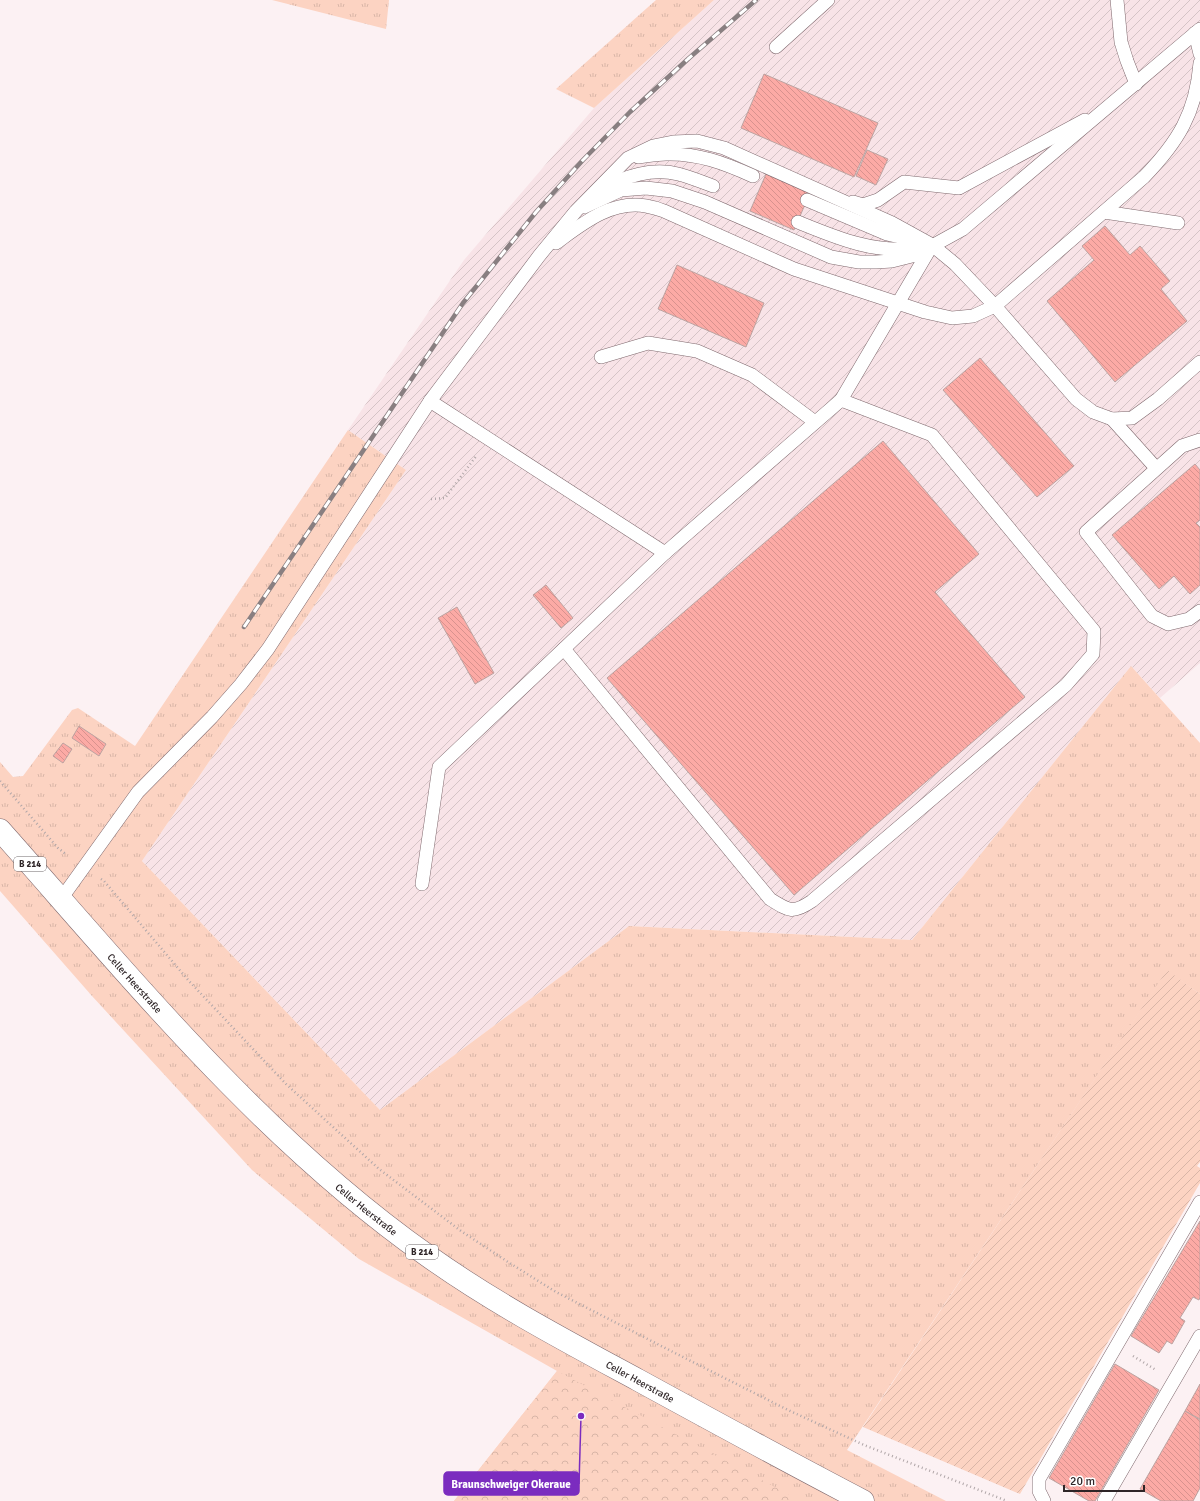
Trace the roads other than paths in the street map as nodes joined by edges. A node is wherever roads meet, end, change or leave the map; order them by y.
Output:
1 (828, 0) edge
2 (1117, 0) edge
3 (1198, 31) edge
4 (776, 47) dead end
5 (1200, 54) edge
6 (1200, 63) edge
7 (1136, 84) junction
8 (1109, 106) junction
9 (628, 158) junction
10 (753, 176) dead end
11 (713, 186) dead end
12 (807, 200) dead end
13 (842, 200) junction
14 (576, 211) junction
15 (1104, 212) junction
16 (798, 222) dead end
17 (1178, 223) dead end
18 (932, 245) junction
19 (539, 256) junction
20 (898, 304) junction
21 (996, 306) junction
22 (601, 357) dead end
23 (1200, 362) edge
24 (841, 400) junction
25 (430, 401) junction
26 (1112, 419) junction
27 (815, 422) junction
28 (1200, 440) edge
29 (1156, 468) junction
30 (665, 553) junction
31 (1200, 611) edge
32 (564, 649) junction
33 (0, 830) edge
34 (422, 884) dead end
35 (61, 899) junction
36 (1200, 1202) edge
37 (1200, 1336) edge
38 (863, 1501) edge
39 (1044, 1501) edge
40 (1104, 1501) edge

1 - 4 lane
2 - 7 lane
3 - 5 lane
3 - 7 lane
6 - 15 lane
7 - 8 lane
8 - 13 lane
8 - 18 lane
9 - 10 lane
9 - 13 lane
9 - 14 lane
11 - 14 lane
12 - 18 lane
13 - 18 lane
14 - 18 lane
14 - 19 lane
15 - 17 lane
15 - 21 lane
16 - 18 lane
18 - 20 lane
18 - 21 lane
19 - 20 lane
19 - 25 lane
20 - 21 lane
20 - 24 lane
21 - 26 lane
22 - 27 lane
23 - 26 lane
24 - 27 lane
24 - 32 lane
25 - 30 lane
25 - 35 lane
26 - 29 lane
27 - 30 lane
28 - 29 lane
29 - 31 lane
30 - 32 lane
32 - 34 lane
33 - 35 main road, Celler Heerstraße / B 214
35 - 38 main road, Celler Heerstraße / B 214
36 - 39 lane
37 - 40 lane

